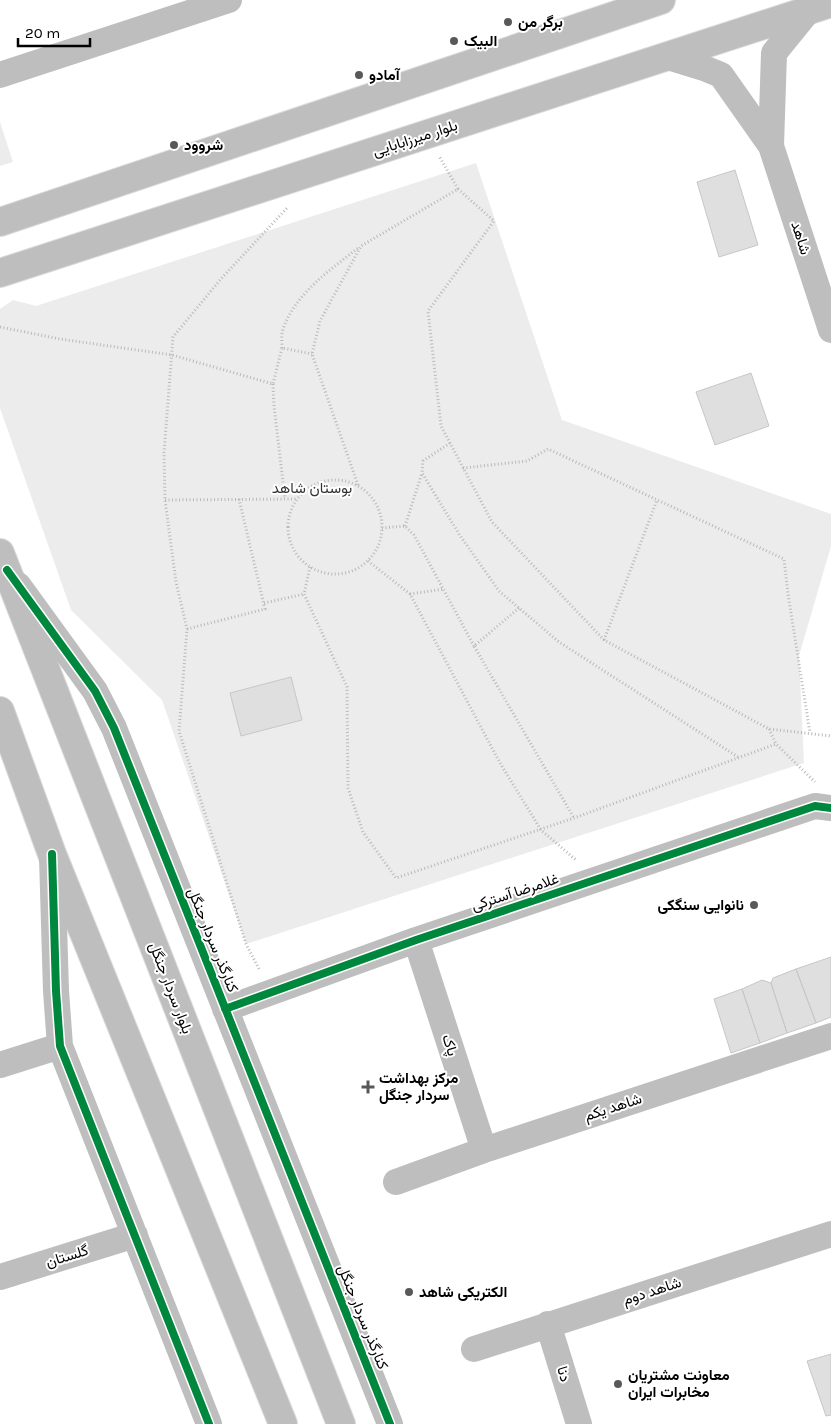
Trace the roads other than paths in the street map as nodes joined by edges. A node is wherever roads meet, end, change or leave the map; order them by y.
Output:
1 (229, 0) edge
2 (661, 0) edge
3 (820, 6) edge
4 (665, 56) junction
5 (0, 75) edge
6 (771, 146) junction
7 (0, 222) edge
8 (0, 273) edge
9 (831, 330) edge
10 (4, 561) edge
11 (0, 711) edge
12 (826, 798) edge
13 (52, 854) junction
14 (416, 940) junction
15 (226, 1009) junction
16 (831, 1036) edge
17 (60, 1046) junction
18 (0, 1065) edge
19 (484, 1150) junction
20 (396, 1182) dead end
21 (831, 1234) edge
22 (134, 1235) junction
23 (0, 1277) edge
24 (548, 1324) junction
25 (474, 1349) dead end
26 (201, 1422) edge
27 (283, 1424) edge
28 (341, 1424) edge
29 (390, 1424) edge
30 (579, 1424) edge

1 - 5 street
2 - 7 main road
3 - 4 main road, بلوار میرزابابایی
3 - 6 street, شاهد
4 - 6 street, شاهد
4 - 8 main road, بلوار میرزابابایی
6 - 9 street, شاهد
10 - 15 street, کنارگذر سردار جنگل
10 - 28 main road, بلوار سردار جنگل
11 - 13 main road
12 - 14 street, غلامرضا آسترکی
13 - 17 street
13 - 27 main road
14 - 15 street, غلامرضا آسترکی
14 - 19 street, پاک
15 - 29 street, کنارگذر سردار جنگل
16 - 19 street, شاهد یکم
17 - 18 street
17 - 22 street
19 - 20 street, شاهد یکم
21 - 24 street, شاهد دوم
22 - 23 street, گلستان
22 - 26 street
24 - 25 street, شاهد دوم
24 - 30 street, دنا

